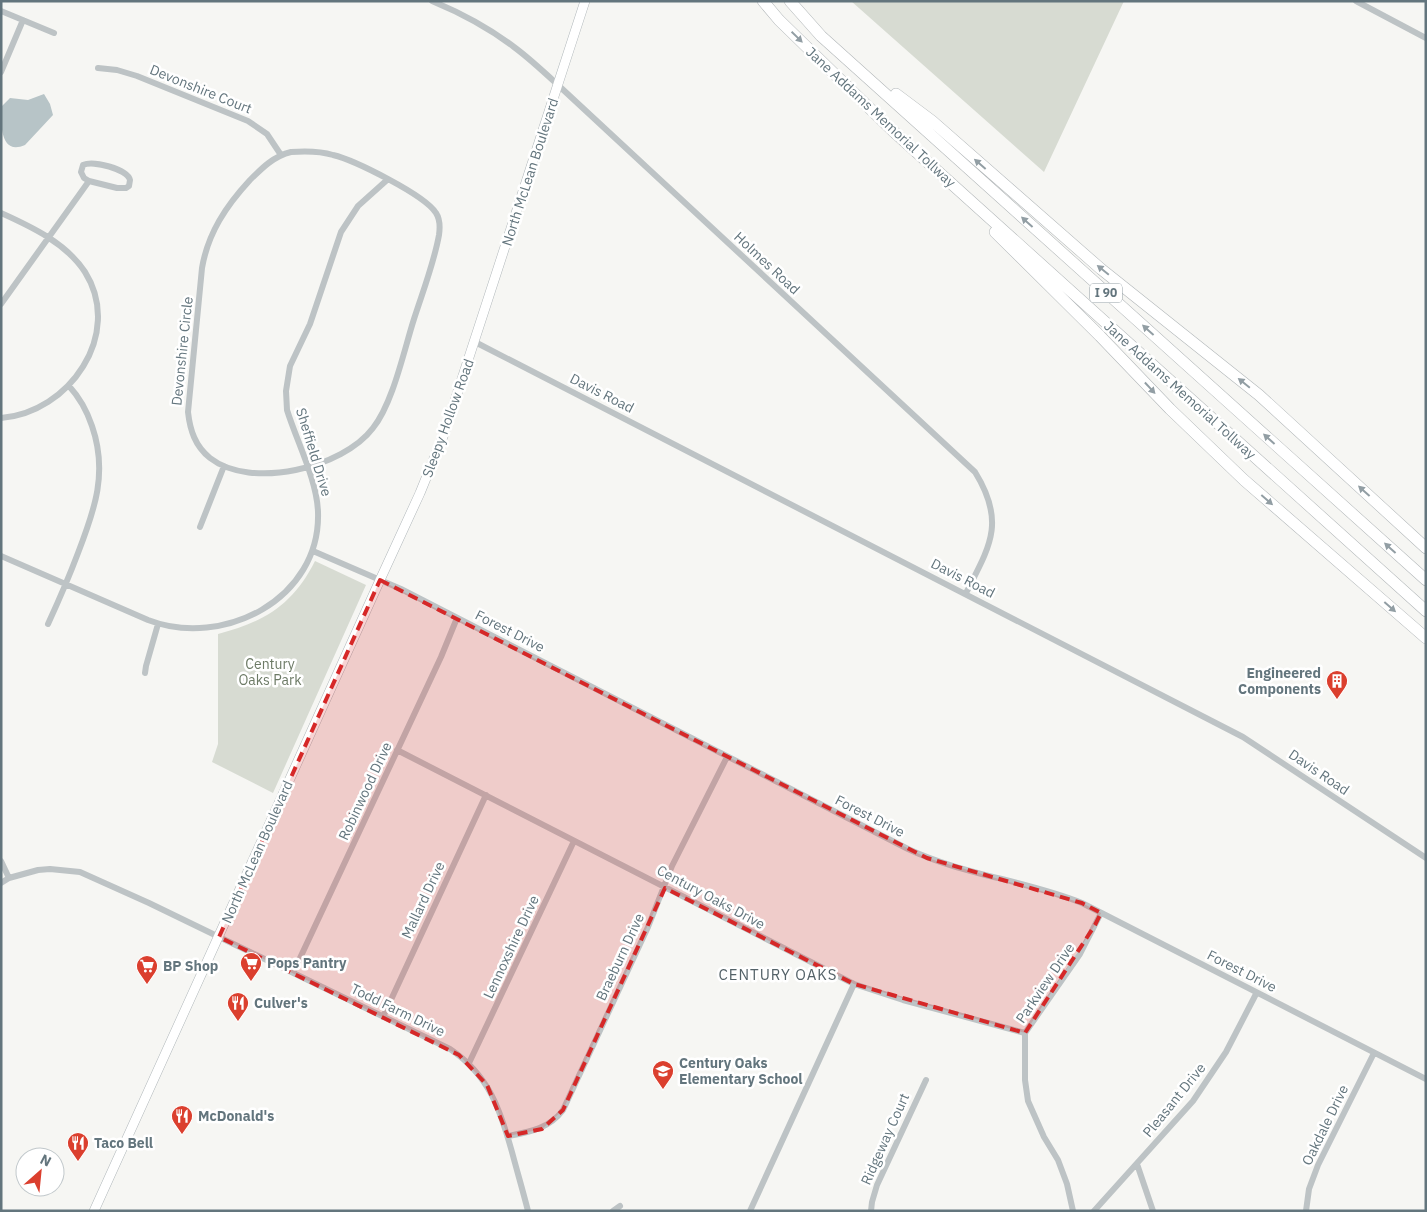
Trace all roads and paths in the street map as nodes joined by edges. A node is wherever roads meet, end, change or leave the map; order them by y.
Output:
1 (432, 1) edge
2 (585, 1) edge
3 (763, 1) edge
4 (790, 1) edge
5 (1356, 1) edge
6 (1, 11) edge
7 (22, 20) junction
8 (54, 33) dead end
9 (1426, 38) edge
10 (840, 53) junction
11 (98, 68) dead end
12 (1, 72) edge
13 (558, 85) junction
14 (893, 131) junction
15 (280, 155) junction
16 (89, 180) junction
17 (387, 180) junction
18 (1, 213) edge
19 (48, 238) junction
20 (1, 304) edge
21 (475, 342) junction
22 (69, 386) junction
23 (1, 418) edge
24 (224, 466) junction
25 (307, 467) junction
26 (420, 493) joint
27 (200, 527) dead end
28 (1426, 548) edge
29 (312, 551) junction
30 (1, 556) edge
31 (380, 580) junction
32 (1426, 580) edge
33 (66, 584) junction
34 (966, 594) junction
35 (1426, 611) edge
36 (457, 618) junction
37 (48, 624) dead end
38 (158, 624) junction
39 (1426, 638) edge
40 (145, 673) dead end
41 (397, 750) junction
42 (727, 757) junction
43 (486, 795) junction
44 (574, 841) junction
45 (1426, 858) edge
46 (1, 861) edge
47 (9, 878) junction
48 (1, 883) edge
49 (665, 886) junction
50 (1101, 913) junction
51 (218, 937) junction
52 (293, 973) junction
53 (854, 984) junction
54 (1256, 994) junction
55 (383, 1017) junction
56 (1025, 1034) junction
57 (1374, 1053) junction
58 (469, 1063) junction
59 (926, 1080) dead end
60 (1426, 1080) edge
61 (508, 1136) junction
62 (1137, 1164) junction
63 (620, 1206) dead end
64 (94, 1211) edge
65 (528, 1211) edge
66 (613, 1211) edge
67 (750, 1211) edge
68 (871, 1211) edge
69 (1073, 1211) edge
70 (1094, 1211) edge
71 (1153, 1211) edge
72 (1306, 1211) edge

1 - 13 street, Holmes Road
2 - 13 main road, North McLean Boulevard
3 -> 14 highway, Jane Addams Memorial Tollway / I 90
4 - 10 highway, Jane Addams Memorial Tollway / I 90
5 - 9 street
6 - 7 street
7 - 8 street
7 - 12 street
28 -> 10 highway
32 -> 10 highway, Jane Addams Memorial Tollway / I 90
11 - 15 street, Devonshire Court
13 - 21 main road, North McLean Boulevard
13 - 34 street, Holmes Road
14 - 35 highway, Jane Addams Memorial Tollway / I 90
14 -> 39 highway
15 - 17 street, Devonshire Circle
15 - 24 street, Devonshire Circle
16 - 16 street
16 - 19 street
17 - 25 street, Sheffield Drive
17 - 25 street, Devonshire Circle
18 - 19 street
19 - 20 street
19 - 22 street
21 - 26 main road, Sleepy Hollow Road
21 - 34 street, Davis Road
22 - 23 street
22 - 33 street
24 - 25 street, Devonshire Circle
24 - 27 street
25 - 29 street, Sheffield Drive
26 - 31 main road, North McLean Boulevard
29 - 31 street, Forest Drive
29 - 38 street, Sheffield Drive
30 - 33 street, Sheffield Drive
31 - 36 street, Forest Drive
31 - 51 main road, North McLean Boulevard
33 - 37 street
33 - 38 street, Sheffield Drive
34 - 45 street, Davis Road
36 - 41 street, Robinwood Drive
36 - 42 street, Forest Drive
38 - 40 street
41 - 43 street, Century Oaks Drive
41 - 52 street, Robinwood Drive
42 - 49 street, Braeburn Drive
42 - 50 street, Forest Drive
43 - 44 street, Century Oaks Drive
43 - 55 street, Mallard Drive
44 - 49 street, Century Oaks Drive
44 - 58 street, Lennoxshire Drive
46 - 47 street
47 - 48 street, Todd Farm Drive
47 - 51 street, Todd Farm Drive
49 - 53 street, Century Oaks Drive
49 - 61 street, Braeburn Drive
50 - 54 street, Forest Drive
50 - 56 street, Parkview Drive
51 - 52 street, Todd Farm Drive
51 - 64 main road, North McLean Boulevard
52 - 55 street, Todd Farm Drive
53 - 56 street, Century Oaks Drive
53 - 67 street
54 - 57 street, Forest Drive
54 - 62 street, Pleasant Drive
55 - 58 street, Todd Farm Drive
56 - 69 street, Parkview Drive
57 - 60 street, Forest Drive
57 - 72 street, Oakdale Drive
58 - 61 street, Todd Farm Drive
59 - 68 street, Ridgeway Court
61 - 65 street, Todd Farm Drive
62 - 70 street, Pleasant Drive
62 - 71 street
63 - 66 street

